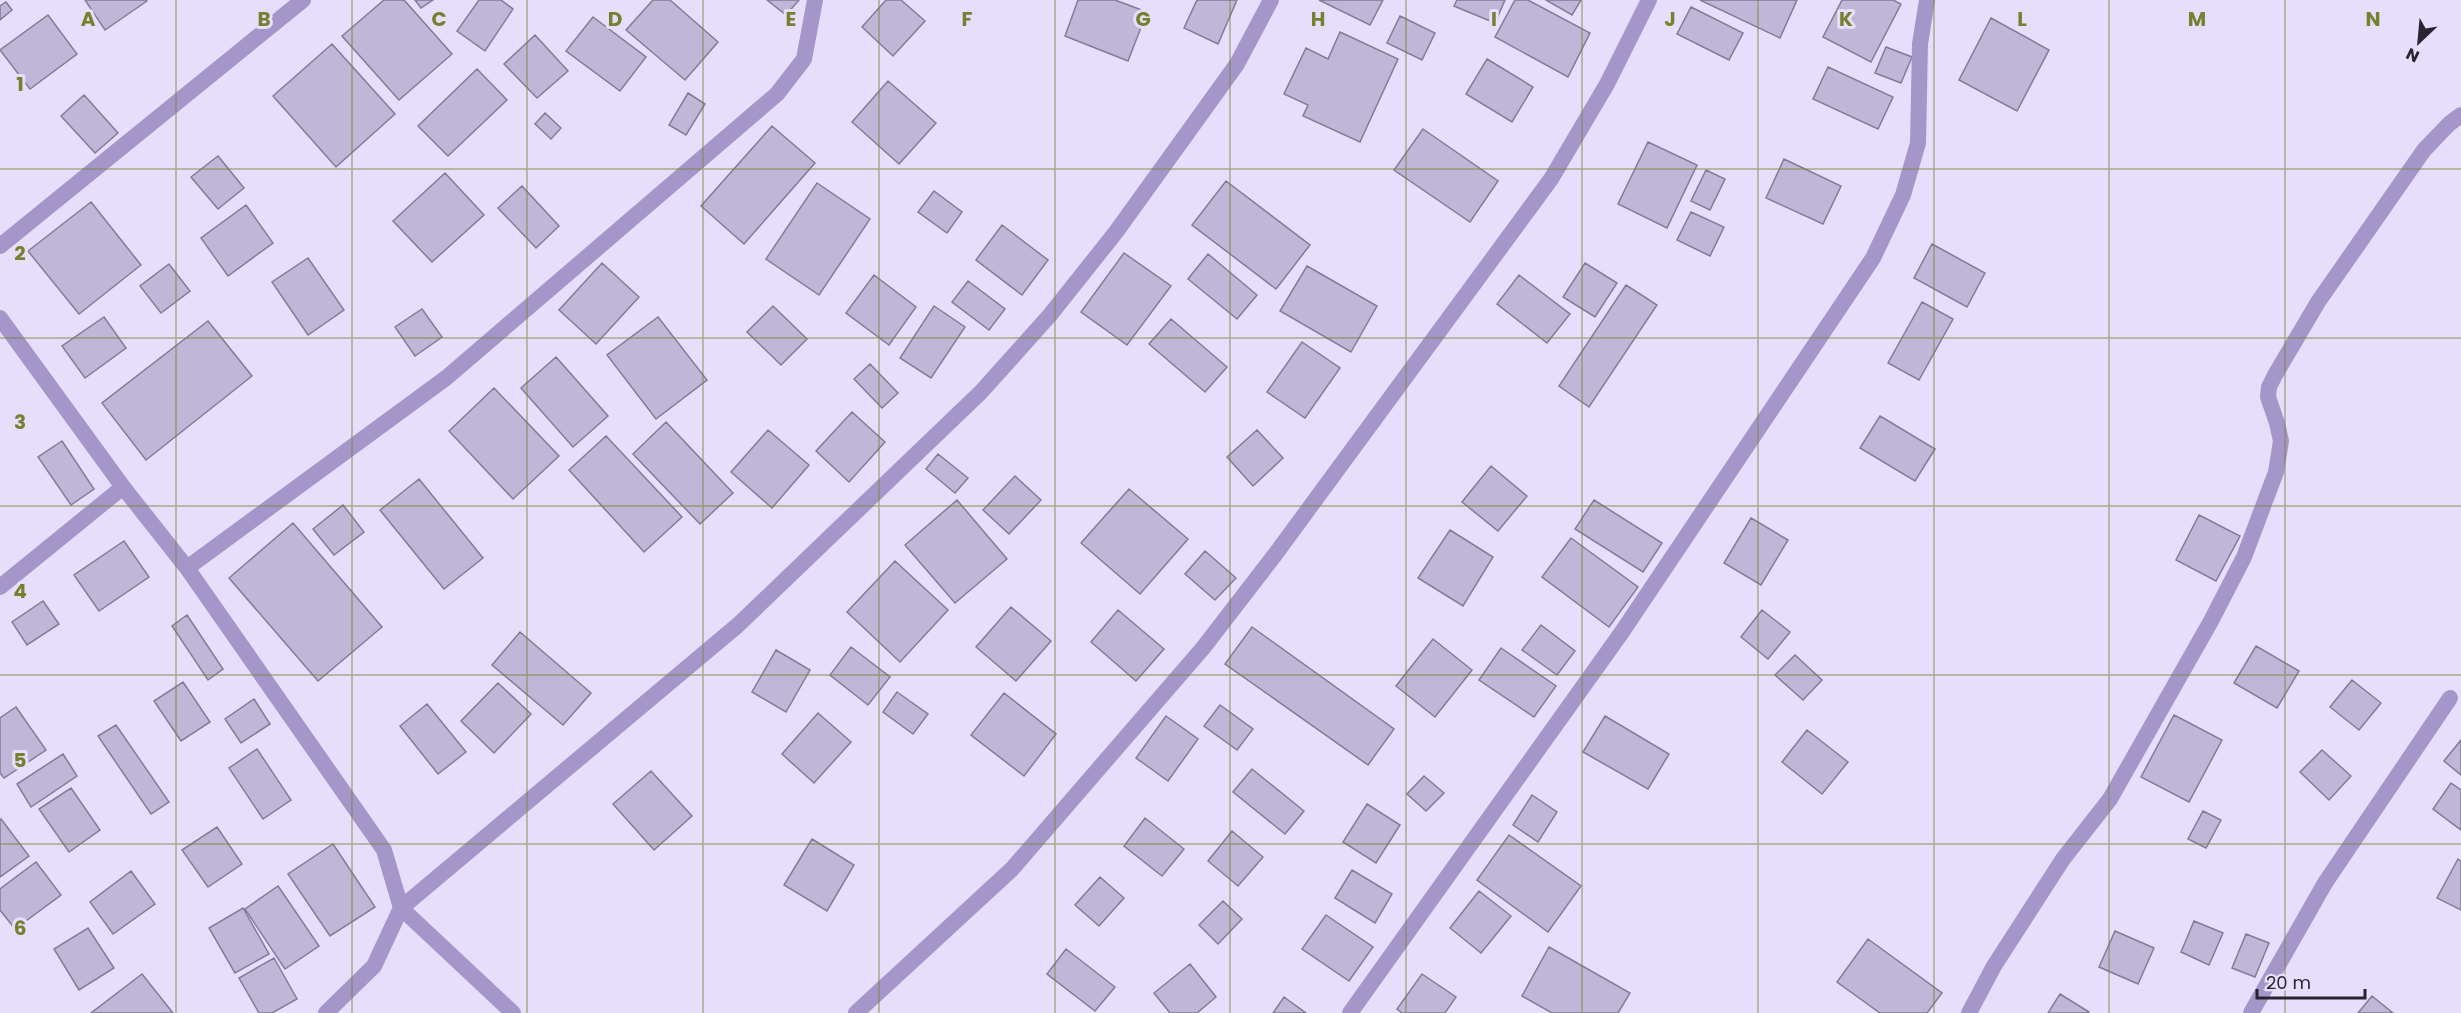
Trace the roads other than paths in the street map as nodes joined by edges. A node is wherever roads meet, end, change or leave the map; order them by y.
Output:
1 (303, 0) edge
2 (815, 0) edge
3 (1271, 0) edge
4 (1649, 0) edge
5 (1927, 0) edge
6 (2461, 115) edge
7 (0, 246) edge
8 (0, 318) edge
9 (123, 487) junction
10 (187, 568) junction
11 (0, 587) edge
12 (2450, 698) dead end
13 (401, 908) junction
14 (326, 1013) edge
15 (513, 1013) edge
16 (856, 1013) edge
17 (1350, 1013) edge
18 (1969, 1013) edge
19 (2251, 1013) edge

1 - 7 street
2 - 10 street
3 - 13 street
4 - 16 street
5 - 17 street
6 - 18 street
8 - 9 street
9 - 10 street
9 - 11 street
10 - 13 street
12 - 19 street
13 - 14 street
13 - 15 street

